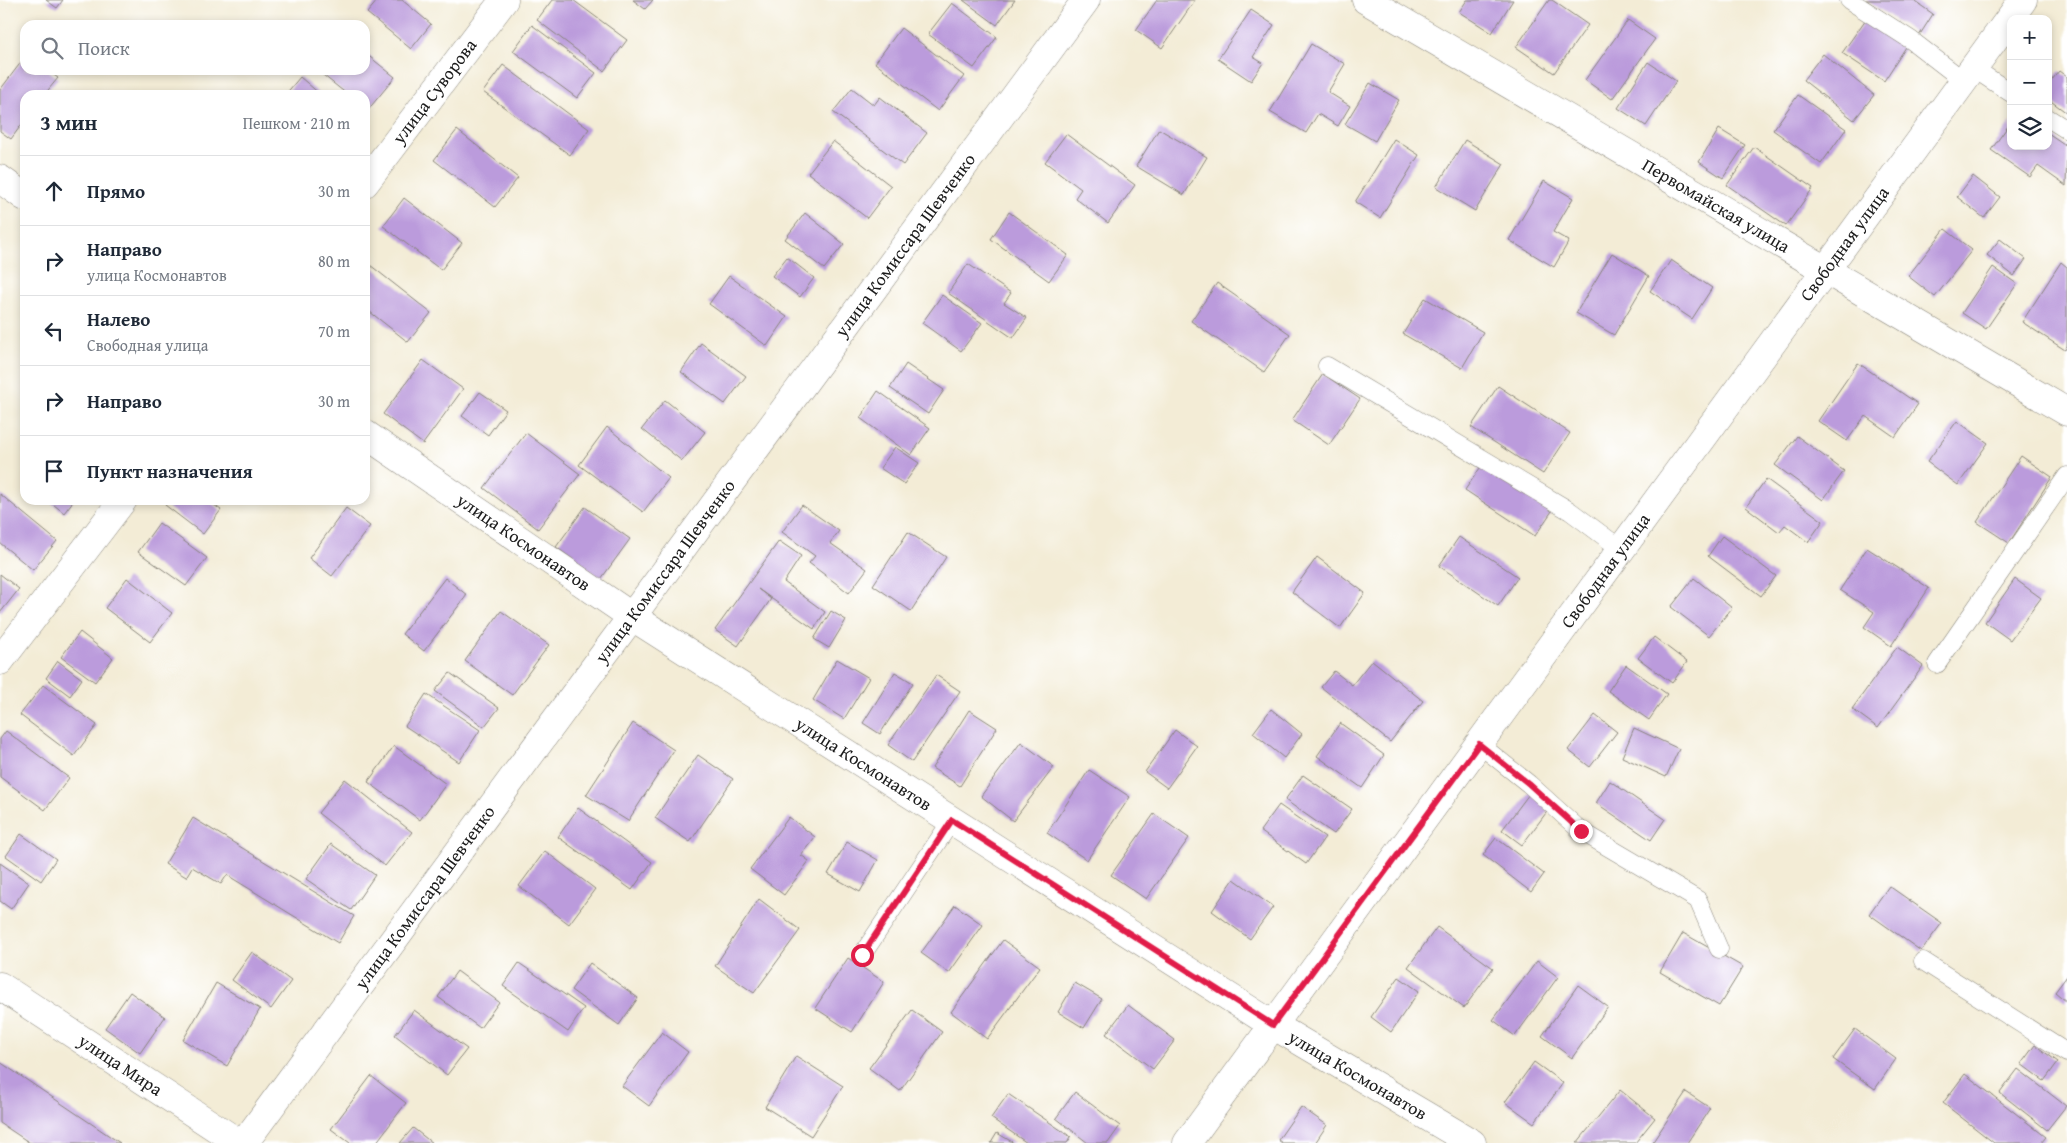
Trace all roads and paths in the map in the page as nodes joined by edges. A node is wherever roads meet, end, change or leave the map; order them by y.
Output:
1 (504, 0) edge
2 (1086, 0) edge
3 (1366, 0) edge
4 (1849, 0) edge
5 (2023, 0) edge
6 (1968, 75) junction
7 (2007, 91) edge
8 (2052, 121) edge
9 (2067, 130) edge
10 (370, 176) edge
11 (0, 179) edge
12 (20, 193) edge
13 (1825, 270) junction
14 (1327, 366) dead end
15 (2067, 412) edge
16 (370, 437) edge
17 (2067, 476) edge
18 (119, 505) edge
19 (1621, 549) junction
20 (631, 616) junction
21 (0, 661) edge
22 (1937, 664) dead end
23 (1479, 744) junction
24 (952, 820) junction
25 (1719, 949) dead end
26 (862, 955) dead end
27 (1923, 961) dead end
28 (0, 986) edge
29 (1273, 1025) junction
30 (2067, 1053) edge
31 (239, 1143) edge
32 (244, 1143) edge
33 (1187, 1143) edge
34 (1472, 1143) edge

1 - 10 street, улица Суворова
2 - 20 street, улица Комиссара Шевченко
3 - 13 street, Первомайская улица
4 - 6 lane
5 - 6 street, Свободная улица
6 - 7 lane
6 - 13 street, Свободная улица
8 - 9 lane
11 - 12 street
13 - 15 street, Первомайская улица
13 - 19 street, Свободная улица
14 - 19 lane
16 - 20 street, улица Космонавтов
17 - 22 lane
18 - 21 street
19 - 23 street, Свободная улица
20 - 24 street, улица Космонавтов
20 - 32 street, улица Комиссара Шевченко
23 - 25 lane
23 - 29 street, Свободная улица
24 - 26 lane
24 - 29 street, улица Космонавтов
27 - 30 lane
28 - 31 street, улица Мира
29 - 33 street, Свободная улица
29 - 34 street, улица Космонавтов

